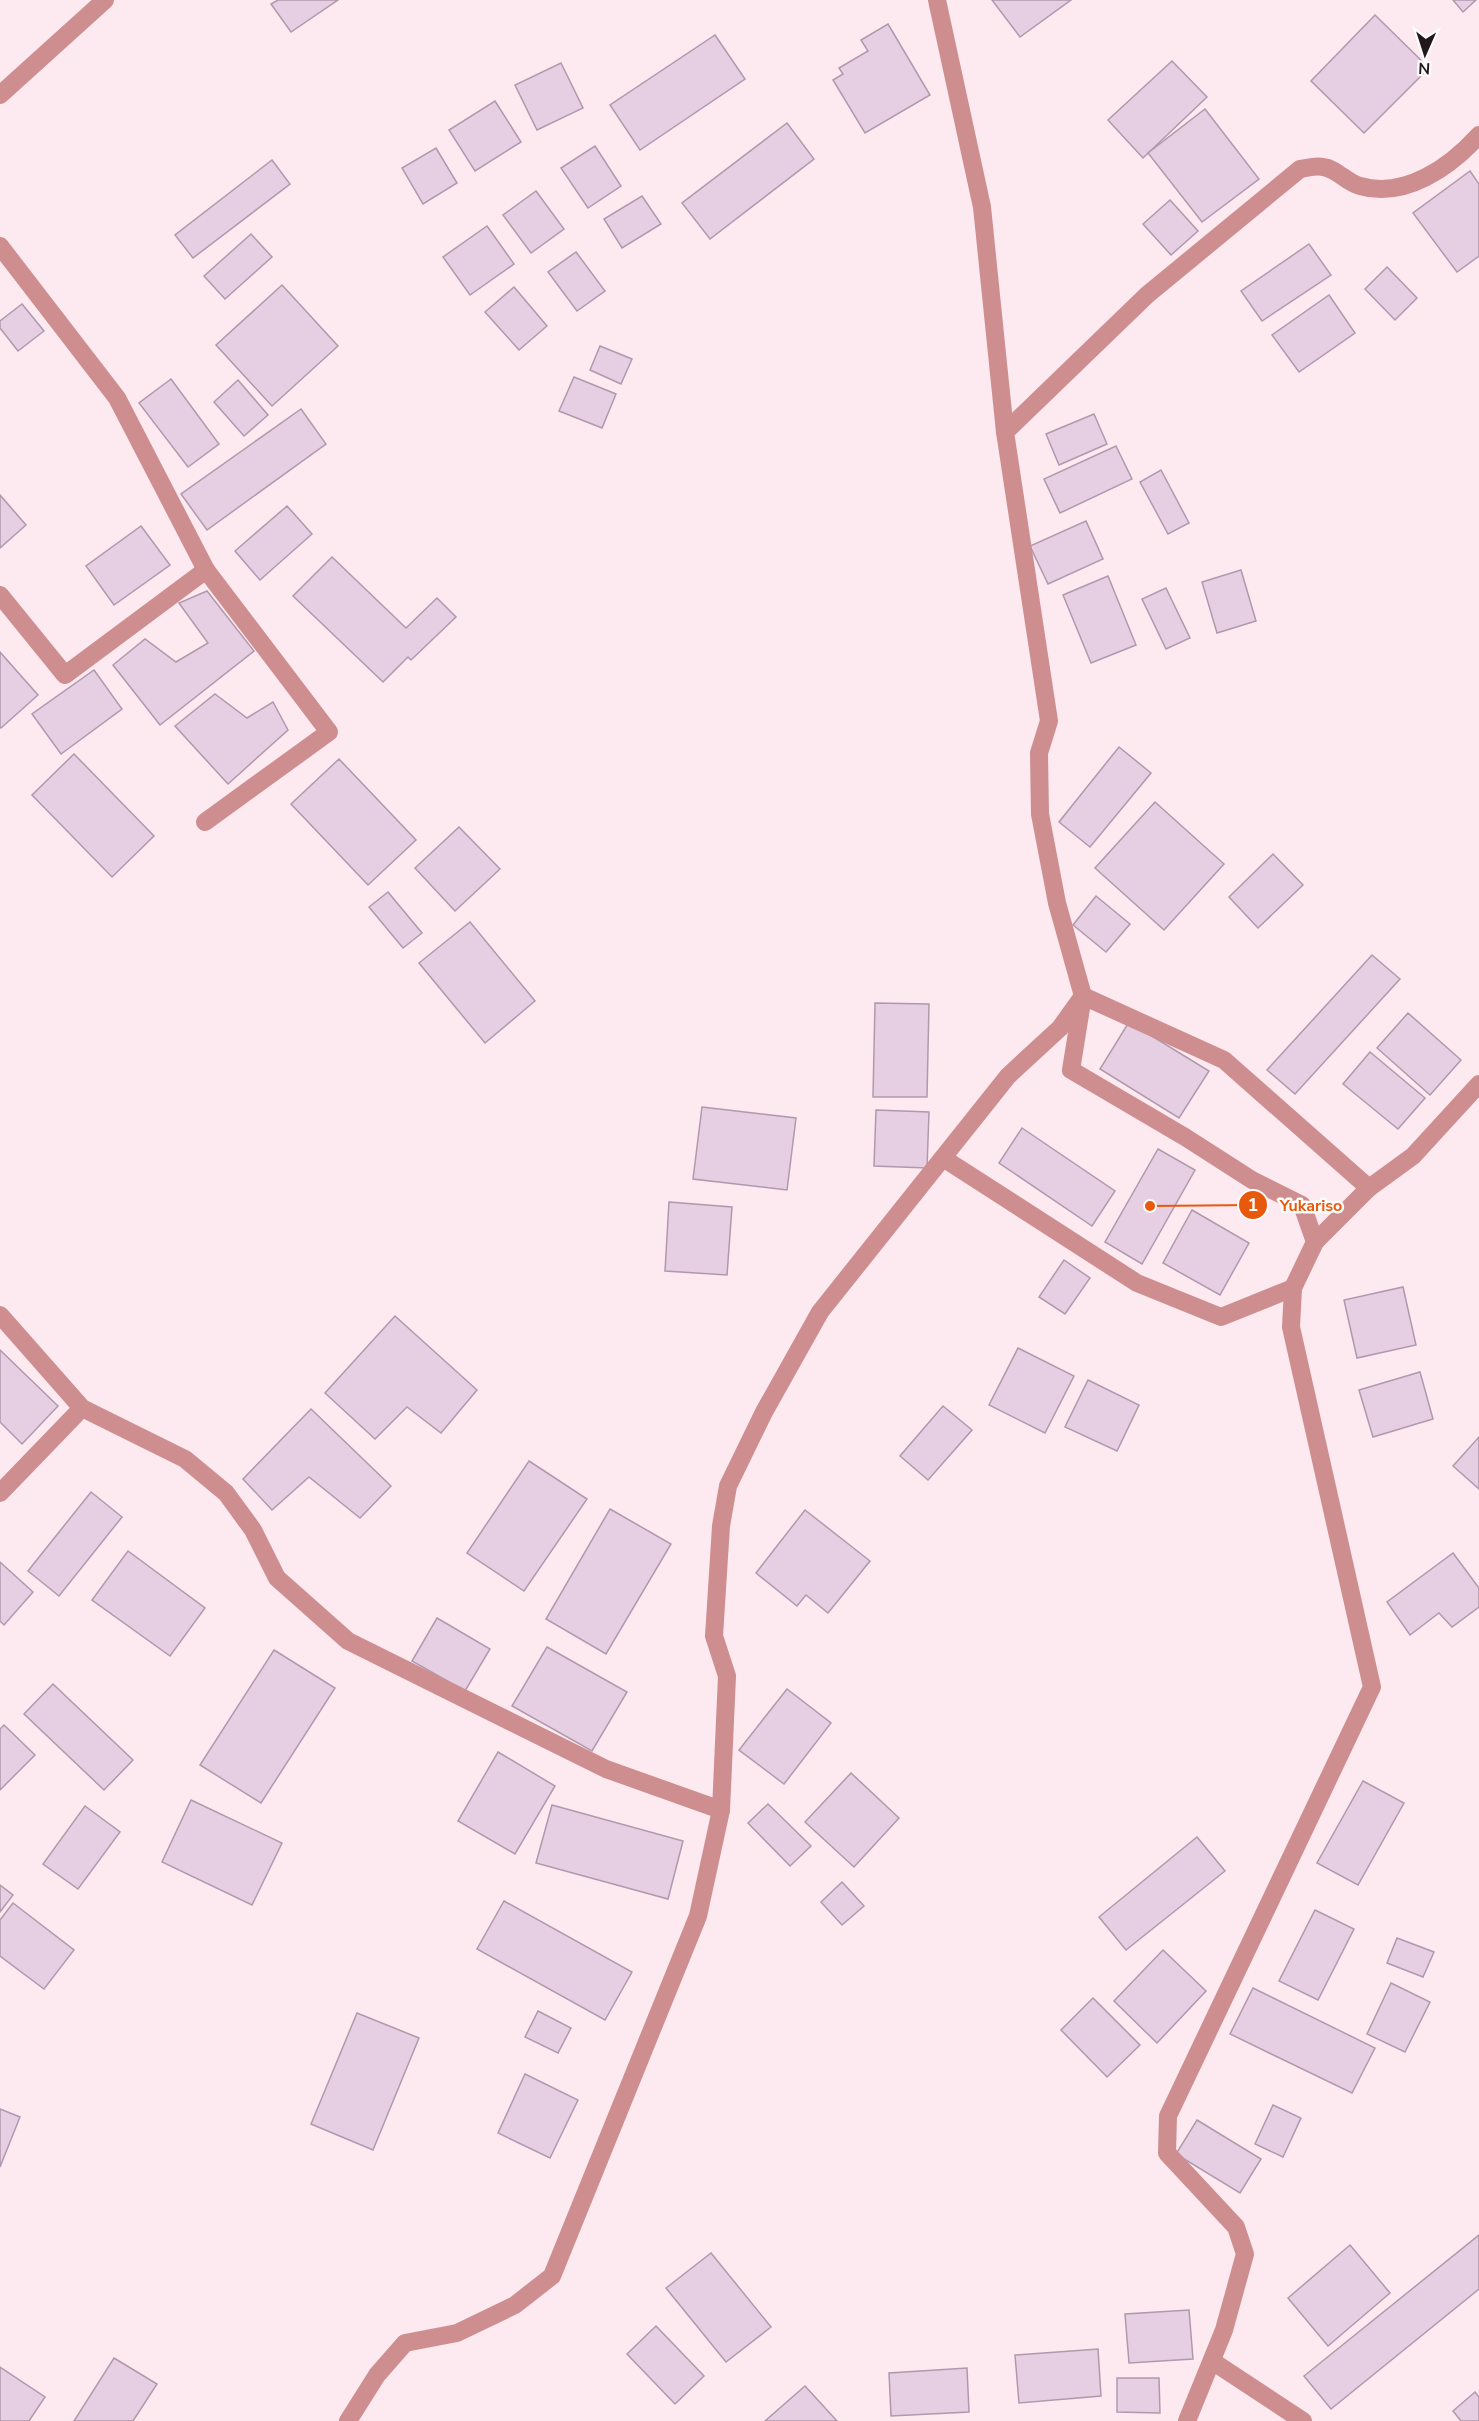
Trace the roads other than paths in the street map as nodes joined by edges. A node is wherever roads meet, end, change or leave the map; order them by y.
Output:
1 (105, 0) edge
2 (937, 0) edge
3 (0, 94) edge
4 (1479, 135) edge
5 (0, 246) edge
6 (1005, 432) junction
7 (206, 570) junction
8 (0, 595) edge
9 (205, 822) dead end
10 (1083, 996) junction
11 (1479, 1084) edge
12 (943, 1158) junction
13 (1369, 1188) junction
14 (1315, 1242) junction
15 (1293, 1288) junction
16 (0, 1315) edge
17 (82, 1408) junction
18 (0, 1493) edge
19 (721, 1809) junction
20 (1212, 2361) junction
21 (348, 2421) edge
22 (1187, 2421) edge
23 (1303, 2421) edge

1 - 3 street
2 - 6 street
4 - 6 street
5 - 7 street
6 - 10 street
7 - 8 street
7 - 9 street
10 - 12 street
10 - 13 street
10 - 14 street
11 - 13 street
12 - 15 street
12 - 19 street
13 - 14 street
14 - 15 street
15 - 20 street
16 - 17 street
17 - 18 street
17 - 19 street
19 - 21 street
20 - 22 street
20 - 23 street

